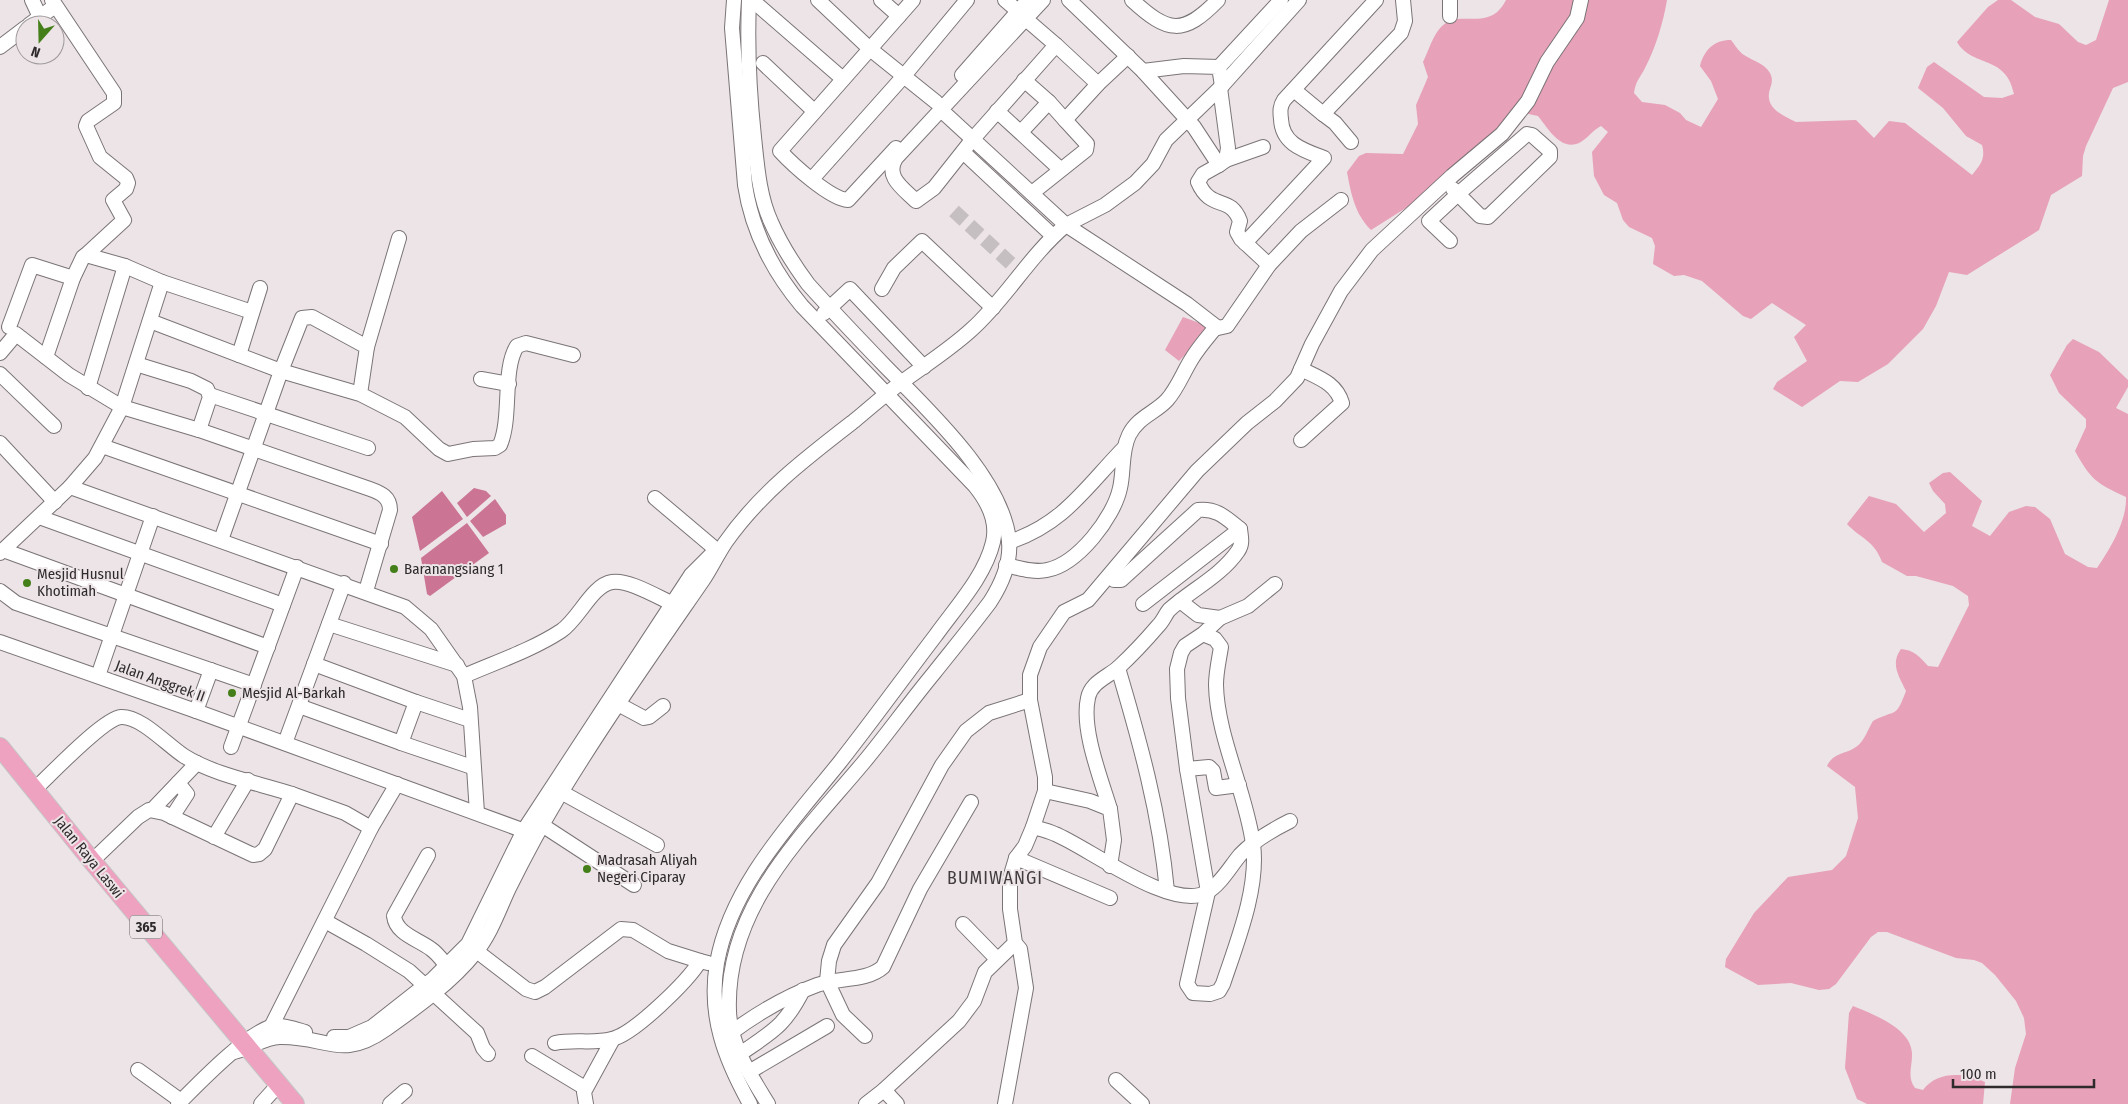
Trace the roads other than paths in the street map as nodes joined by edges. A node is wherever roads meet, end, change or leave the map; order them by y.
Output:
1 (32, 0) edge
2 (734, 0) edge
3 (750, 0) edge
4 (818, 0) edge
5 (881, 0) edge
6 (913, 0) edge
7 (967, 0) edge
8 (1005, 0) edge
9 (1028, 0) edge
10 (1043, 0) edge
11 (1069, 0) edge
12 (1132, 0) edge
13 (1218, 0) edge
14 (1282, 0) edge
15 (1299, 0) edge
16 (1376, 0) edge
17 (1402, 0) edge
18 (1450, 0) edge
19 (1581, 0) edge
20 (53, 3) edge
21 (34, 15) edge
22 (41, 15) edge
23 (899, 16) junction
24 (1023, 16) junction
25 (1450, 16) dead end
26 (15, 36) edge
27 (1056, 45) junction
28 (0, 47) edge
29 (870, 49) junction
30 (1128, 56) junction
31 (763, 63) dead end
32 (1219, 67) junction
33 (1143, 71) junction
34 (903, 77) junction
35 (843, 79) junction
36 (1024, 80) junction
37 (1098, 84) junction
38 (1221, 87) junction
39 (1294, 90) junction
40 (1049, 102) junction
41 (939, 106) junction
42 (814, 111) junction
43 (997, 112) junction
44 (1323, 114) junction
45 (1065, 120) junction
46 (1186, 121) junction
47 (1021, 132) junction
48 (972, 140) junction
49 (1351, 142) dead end
50 (1263, 147) dead end
51 (780, 150) junction
52 (756, 152) junction
53 (963, 152) junction
54 (1222, 162) junction
55 (1060, 168) junction
56 (812, 179) junction
57 (1447, 183) junction
58 (1458, 194) junction
59 (1036, 197) junction
60 (1341, 200) dead end
61 (1038, 220) junction
62 (1066, 225) junction
63 (1052, 236) junction
64 (399, 238) dead end
65 (1450, 241) dead end
66 (1245, 243) junction
67 (929, 248) dead end
68 (86, 255) junction
69 (1269, 265) junction
70 (125, 266) junction
71 (73, 278) junction
72 (162, 282) junction
73 (260, 288) dead end
74 (993, 308) junction
75 (252, 312) junction
76 (823, 314) junction
77 (150, 321) junction
78 (8, 327) edge
79 (1216, 327) junction
80 (367, 347) junction
81 (0, 353) edge
82 (239, 355) junction
83 (573, 355) dead end
84 (46, 357) junction
85 (136, 364) junction
86 (924, 367) junction
87 (1301, 369) junction
88 (281, 371) junction
89 (0, 374) edge
90 (481, 379) dead end
91 (509, 384) junction
92 (88, 388) junction
93 (894, 388) junction
94 (360, 394) junction
95 (210, 395) junction
96 (122, 407) junction
97 (266, 414) junction
98 (54, 426) dead end
99 (199, 430) junction
100 (1301, 440) dead end
101 (0, 443) edge
102 (102, 446) junction
103 (368, 448) dead end
104 (1124, 448) junction
105 (253, 449) junction
106 (70, 487) junction
107 (237, 492) junction
108 (655, 498) dead end
109 (55, 502) junction
110 (153, 516) junction
111 (39, 517) junction
112 (1240, 529) junction
113 (221, 540) junction
114 (1009, 542) junction
115 (381, 544) junction
116 (719, 549) junction
117 (1, 551) edge
118 (140, 554) junction
119 (1006, 565) junction
120 (297, 567) junction
121 (1109, 576) junction
122 (344, 584) junction
123 (1275, 584) dead end
124 (0, 591) edge
125 (366, 592) junction
126 (125, 596) junction
127 (1180, 602) junction
128 (1143, 604) dead end
129 (283, 605) junction
130 (677, 606) junction
131 (1220, 618) junction
132 (329, 624) junction
133 (1204, 634) junction
134 (112, 636) junction
135 (935, 637) junction
136 (0, 642) edge
137 (268, 647) junction
138 (950, 652) junction
139 (314, 664) junction
140 (638, 664) junction
141 (925, 667) junction
142 (1118, 668) junction
143 (211, 670) junction
144 (461, 670) junction
145 (98, 676) junction
146 (254, 685) junction
147 (1030, 700) junction
148 (416, 702) junction
149 (618, 704) junction
150 (299, 706) junction
151 (663, 706) dead end
152 (196, 711) junction
153 (470, 720) junction
154 (239, 727) junction
155 (401, 742) junction
156 (285, 743) junction
157 (0, 747) edge
158 (231, 747) dead end
159 (857, 755) junction
160 (197, 763) junction
161 (472, 767) junction
162 (1187, 769) junction
163 (248, 780) junction
164 (178, 783) junction
165 (397, 784) junction
166 (1239, 784) junction
167 (34, 790) junction
168 (1045, 791) junction
169 (561, 792) junction
170 (292, 794) junction
171 (971, 802) dead end
172 (153, 809) junction
173 (1110, 809) junction
174 (477, 813) junction
175 (172, 817) junction
176 (1290, 821) dead end
177 (799, 826) junction
178 (371, 828) junction
179 (1033, 828) junction
180 (534, 830) junction
181 (214, 837) junction
182 (1253, 844) junction
183 (657, 845) dead end
184 (428, 855) dead end
185 (1016, 858) junction
186 (92, 861) junction
187 (1110, 866) junction
188 (634, 885) dead end
189 (1167, 891) junction
190 (1208, 892) junction
191 (1110, 898) dead end
192 (325, 922) junction
193 (963, 924) dead end
194 (1015, 943) junction
195 (473, 947) junction
196 (997, 959) junction
197 (700, 961) junction
198 (447, 966) junction
199 (725, 966) junction
200 (827, 981) junction
201 (429, 989) junction
202 (803, 990) junction
203 (827, 1026) dead end
204 (271, 1027) junction
205 (732, 1032) junction
206 (865, 1036) dead end
207 (613, 1039) junction
208 (555, 1043) dead end
209 (242, 1048) junction
210 (488, 1054) dead end
211 (740, 1054) junction
212 (532, 1056) dead end
213 (138, 1070) dead end
214 (749, 1072) junction
215 (1116, 1080) dead end
216 (279, 1084) junction
217 (585, 1088) junction
218 (884, 1090) junction
219 (404, 1092) dead end
220 (179, 1103) edge
221 (262, 1104) edge
222 (296, 1104) edge
223 (390, 1104) edge
224 (586, 1104) edge
225 (750, 1104) edge
226 (768, 1104) edge
227 (866, 1104) edge
228 (897, 1104) edge
229 (1005, 1104) edge
230 (1142, 1104) edge

1 - 21 street
2 - 76 street
3 - 35 street
3 - 52 street
4 - 29 street
5 - 23 street
6 - 23 street
7 - 34 street
8 - 24 street
9 - 24 street
10 - 24 street
11 - 30 street
12 - 13 street
14 - 32 street
15 - 38 street
16 - 39 street
17 - 44 street
18 - 25 street
19 - 57 street
20 - 22 street
20 - 68 street
23 - 29 street
24 - 27 street
24 - 41 street
26 - 28 street
27 - 36 street
27 - 37 street
29 - 34 street
29 - 35 street
30 - 33 street
30 - 37 street
31 - 42 street
32 - 33 street
32 - 38 street
33 - 46 street
34 - 41 street
34 - 56 street
35 - 42 street
36 - 40 street
36 - 43 street
37 - 45 street
38 - 46 street
38 - 54 street
39 - 44 street
39 - 66 street
40 - 45 street
40 - 47 street
41 - 48 street
41 - 53 street
41 - 56 street
42 - 51 street
43 - 47 street
43 - 48 street
44 - 49 street
45 - 55 street
46 - 54 street
46 - 62 street
47 - 55 street
48 - 53 street
48 - 59 street
50 - 54 street
51 - 52 street
51 - 56 street
52 - 76 street
53 - 61 street
54 - 66 street
55 - 59 street
57 - 58 street
57 - 87 street
58 - 58 street
58 - 65 street
59 - 61 street
59 - 62 street
60 - 69 street
61 - 63 street
62 - 63 street
62 - 79 street
63 - 74 street
64 - 80 street
66 - 69 street
67 - 74 street
68 - 70 street
68 - 71 street
69 - 79 street
70 - 72 street
70 - 92 street
71 - 78 street
71 - 84 street
72 - 75 street
72 - 77 street
73 - 75 street
74 - 86 street
75 - 82 street
76 - 86 street
76 - 93 street
77 - 82 street
77 - 85 street
78 - 81 street
78 - 84 street
79 - 104 street
80 - 88 street
80 - 94 street
82 - 88 street
83 - 91 street
84 - 92 street
85 - 95 street
85 - 96 street
86 - 93 street
87 - 100 street
87 - 121 street
88 - 94 street
88 - 97 street
89 - 98 street
90 - 91 street
91 - 94 street
92 - 96 street
93 - 114 street
93 - 116 street
93 - 135 street
95 - 97 street
95 - 99 street
96 - 99 street
96 - 102 street
97 - 103 street
97 - 105 street
99 - 105 street
101 - 109 street
102 - 106 street
102 - 107 street
104 - 114 street
104 - 119 street
105 - 107 street
105 - 115 street
106 - 109 street
106 - 110 street
107 - 113 street
107 - 115 street
108 - 116 street
109 - 111 street
110 - 113 street
110 - 118 street
111 - 117 street
111 - 118 street
112 - 121 street
112 - 127 street
112 - 128 street
113 - 120 street
114 - 119 street
115 - 125 street
116 - 130 street
117 - 126 street
118 - 126 street
118 - 129 street
119 - 138 street
120 - 122 street
120 - 129 street
121 - 147 street
122 - 125 street
122 - 132 street
123 - 131 street
124 - 134 street
125 - 144 street
126 - 134 street
126 - 137 street
127 - 131 street
127 - 142 street
129 - 137 street
130 - 140 street
130 - 144 street
131 - 133 street
132 - 139 street
132 - 144 street
133 - 162 street
133 - 166 street
134 - 143 street
134 - 145 street
135 - 138 street
135 - 141 street
136 - 145 street, Jalan Anggrek II
137 - 146 street
138 - 141 street
139 - 148 street
139 - 150 street
140 - 149 street
140 - 180 street
141 - 159 street
141 - 159 street
142 - 173 street
142 - 189 street
143 - 146 street
143 - 152 street
144 - 153 street
145 - 152 street, Jalan Anggrek II
146 - 154 street
147 - 168 street
147 - 200 street
148 - 153 street
148 - 155 street
149 - 151 street
149 - 169 street
150 - 155 street
150 - 156 street
152 - 154 street, Jalan Anggrek II
153 - 161 street
154 - 156 street, Jalan Anggrek II
154 - 158 street
155 - 161 street
156 - 165 street, Jalan Anggrek II
157 - 167 main road, Jalan Raya Laswi / 365
159 - 177 street
159 - 177 street
160 - 163 street
160 - 164 street
160 - 167 street
161 - 174 street
162 - 166 street
162 - 190 street
163 - 170 street
163 - 181 street
164 - 172 street
164 - 175 street
165 - 174 street, Jalan Anggrek II
165 - 178 street
166 - 182 street
167 - 186 main road, Jalan Raya Laswi / 365
168 - 173 street
168 - 179 street
169 - 180 street
169 - 183 street
170 - 178 street
170 - 181 street
171 - 200 street
172 - 175 street
172 - 186 street
173 - 187 street
174 - 180 street, Jalan Anggrek II
175 - 181 street
176 - 182 street
177 - 199 street
178 - 192 street
179 - 185 street
179 - 187 street
180 - 188 street, Jalan Anggrek II
180 - 195 street
182 - 190 street
182 - 190 street
184 - 198 street
185 - 191 street
185 - 194 street
186 - 209 main road, Jalan Raya Laswi / 365
187 - 189 street
189 - 190 street
192 - 201 street
192 - 204 street
193 - 196 street
194 - 196 street
194 - 229 street
195 - 197 street
195 - 198 street
195 - 201 street
196 - 218 street
197 - 199 street
197 - 207 street
198 - 201 street
199 - 205 street
199 - 225 street
200 - 202 street
200 - 206 street
201 - 204 street
201 - 209 street
201 - 210 street
202 - 205 street
202 - 211 street
203 - 214 street
204 - 209 street
205 - 211 street
207 - 208 street
207 - 217 street
209 - 216 main road, Jalan Raya Laswi / 365
209 - 220 street
211 - 214 street
212 - 217 street
213 - 220 street
214 - 226 street
215 - 230 street
216 - 221 street
216 - 222 main road, Jalan Raya Laswi / 365
217 - 224 street
218 - 227 street
218 - 228 street
219 - 223 street

